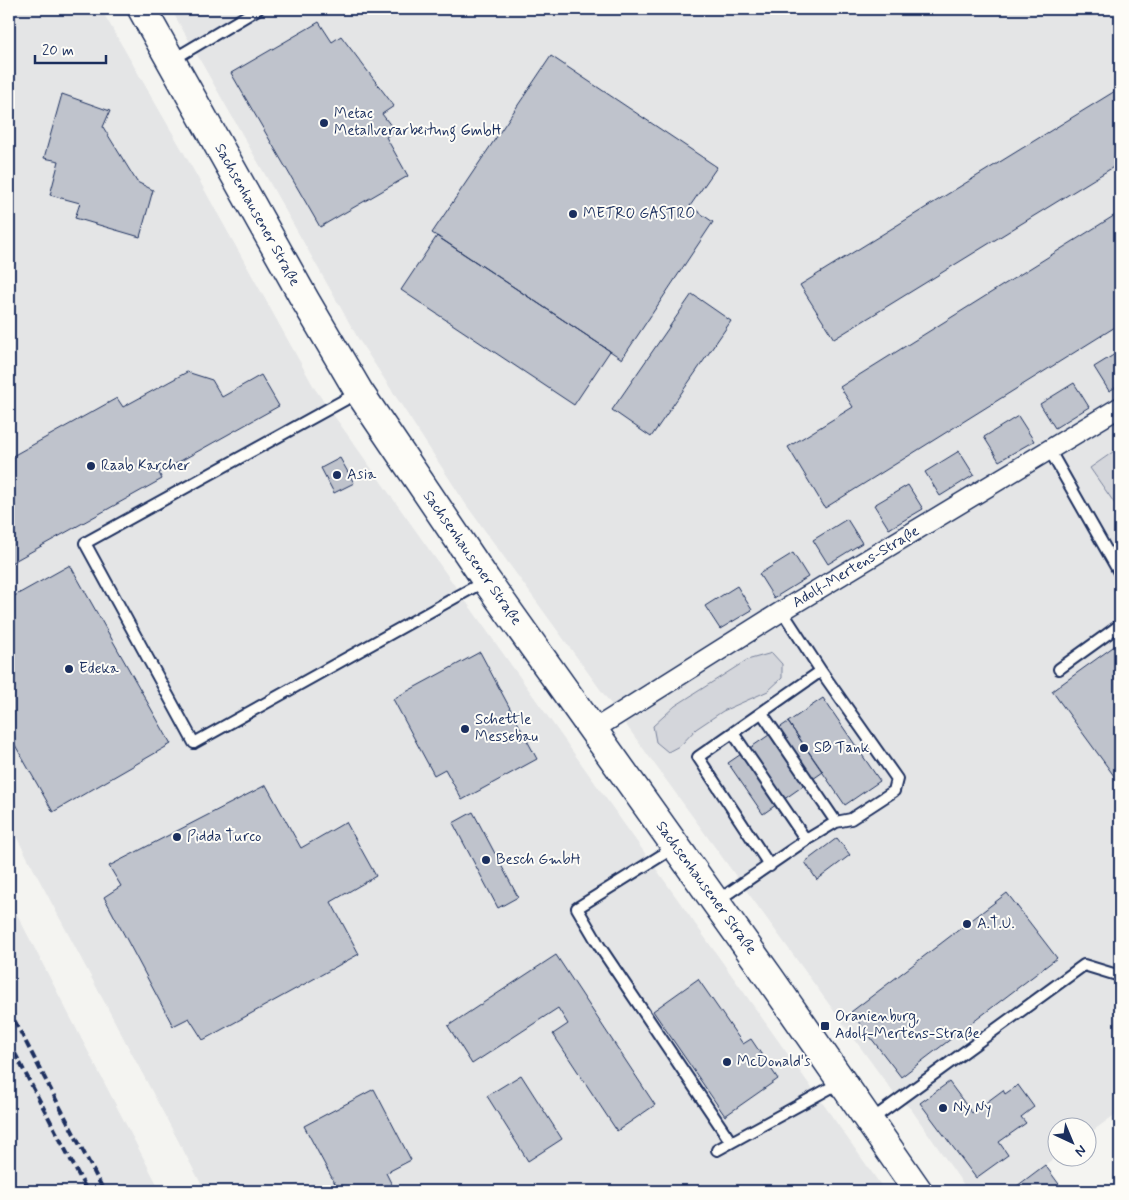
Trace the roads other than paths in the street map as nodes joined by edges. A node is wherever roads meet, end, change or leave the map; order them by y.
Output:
1 (142, 9) edge
2 (258, 9) edge
3 (171, 60) junction
4 (359, 392) junction
5 (1120, 407) edge
6 (1050, 451) junction
7 (1120, 574) edge
8 (486, 580) junction
9 (782, 611) junction
10 (1120, 625) edge
11 (1059, 669) dead end
12 (821, 671) junction
13 (762, 713) junction
14 (593, 730) junction
15 (733, 733) junction
16 (836, 822) junction
17 (806, 840) junction
18 (676, 847) junction
19 (770, 866) junction
20 (716, 902) junction
21 (1120, 976) edge
22 (842, 1081) junction
23 (869, 1121) junction
24 (731, 1142) junction
25 (717, 1150) dead end
26 (918, 1191) edge

1 - 3 main road, Sachsenhausener Straße
2 - 3 lane
3 - 4 main road, Sachsenhausener Straße
4 - 8 main road, Sachsenhausener Straße
4 - 8 lane
5 - 6 street, Adolf-Mertens-Straße
6 - 7 lane
6 - 9 street, Adolf-Mertens-Straße
8 - 14 main road, Sachsenhausener Straße
9 - 12 lane
9 - 14 street, Adolf-Mertens-Straße
10 - 11 lane
12 - 13 lane
12 - 16 lane
13 - 15 lane
13 - 16 lane
14 - 18 main road, Sachsenhausener Straße
15 - 17 lane
15 - 19 lane
16 - 17 lane
17 - 19 lane
18 - 20 main road, Sachsenhausener Straße
18 - 24 lane
19 - 20 lane
20 - 22 main road, Sachsenhausener Straße
21 - 23 lane
22 - 23 main road, Sachsenhausener Straße
22 - 24 lane
23 - 26 main road, Sachsenhausener Straße
24 - 25 lane

